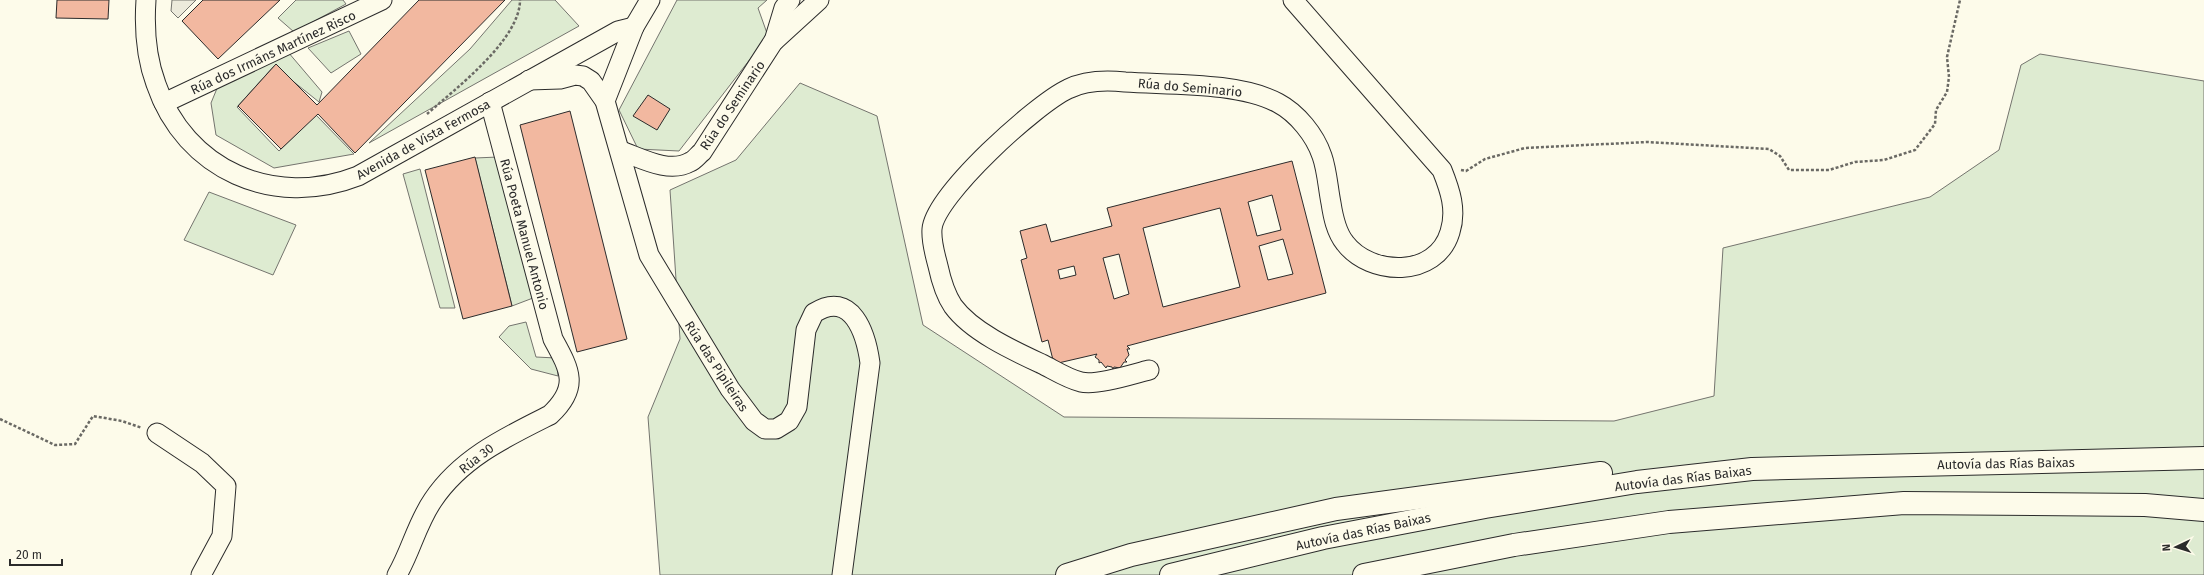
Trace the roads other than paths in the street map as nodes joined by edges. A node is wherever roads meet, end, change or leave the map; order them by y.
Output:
1 (146, 0) edge
2 (382, 0) edge
3 (650, 0) edge
4 (790, 0) edge
5 (819, 0) edge
6 (1293, 0) edge
7 (634, 27) junction
8 (773, 42) junction
9 (529, 80) junction
10 (605, 101) junction
11 (490, 102) junction
12 (164, 103) junction
13 (621, 151) junction
14 (566, 364) joint
15 (1149, 370) dead end
16 (157, 433) road end
17 (2204, 458) edge
18 (1752, 469) junction
19 (2204, 510) edge
20 (201, 575) edge
21 (397, 575) edge
22 (842, 575) edge
23 (1067, 575) edge
24 (1170, 575) edge
25 (1364, 575) edge

1 - 12 street, Avenida de Vista Fermosa
2 - 12 street, Rúa dos Irmáns Martínez Risco
3 - 7 street
4 - 8 street
5 - 8 street, Rúa do Seminario
6 - 15 street, Rúa do Seminario
7 - 9 street, Avenida de Vista Fermosa
7 - 10 street
8 - 13 street, Rúa do Seminario
9 - 10 street, Avenida de Vista Fermosa
9 - 11 street, Avenida de Vista Fermosa
10 - 13 street
11 - 12 street, Avenida de Vista Fermosa
11 - 14 street, Rúa Poeta Manuel Antonio
13 - 22 street, Rúa das Pipileiras
14 - 21 street, Rúa 30
16 - 20 street
17 - 18 highway, Autovía das Rías Baixas
18 - 23 highway
18 - 24 highway, Autovía das Rías Baixas
19 - 25 highway

